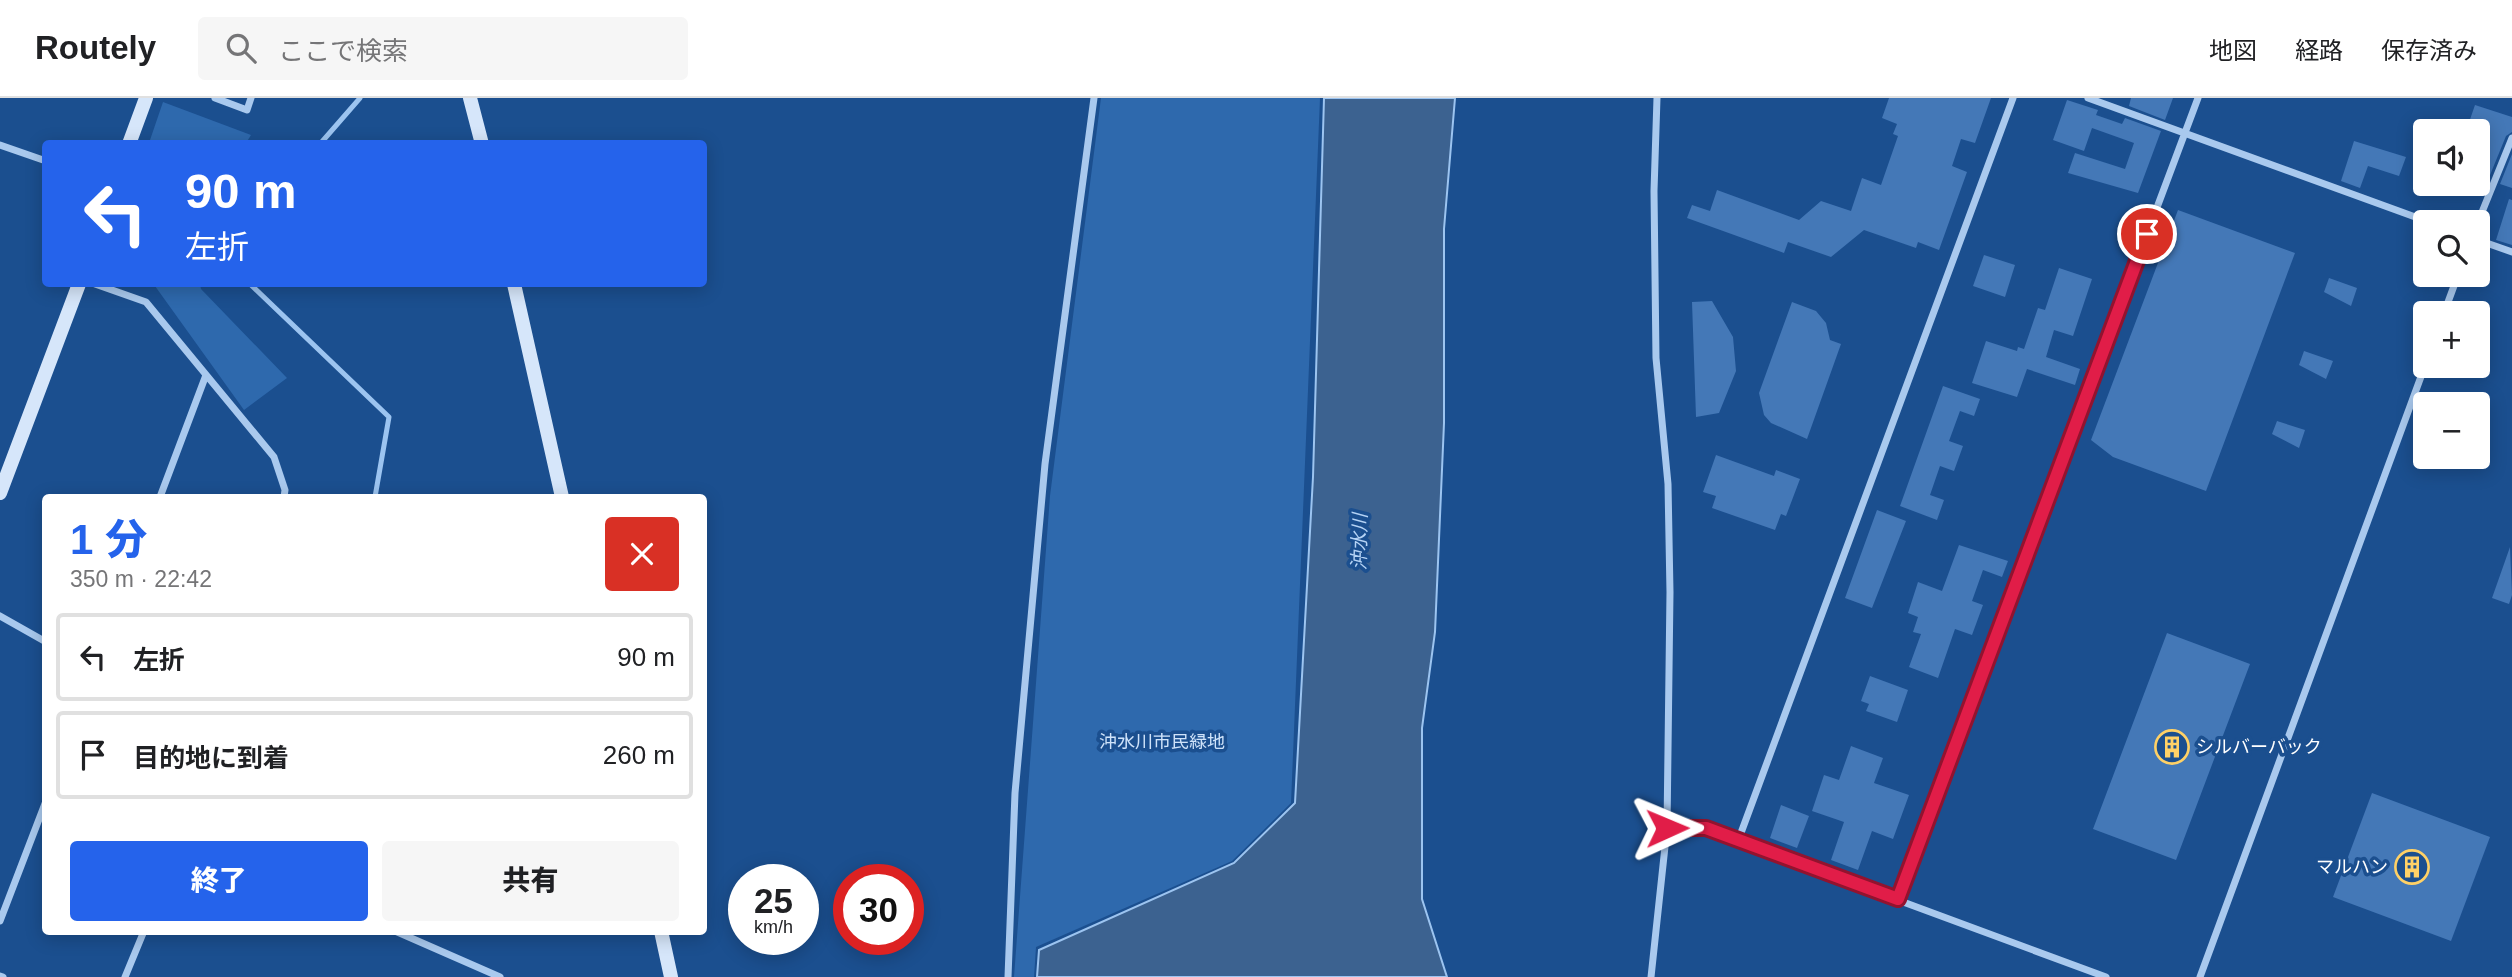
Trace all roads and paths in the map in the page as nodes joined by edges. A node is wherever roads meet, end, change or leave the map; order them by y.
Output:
1 (146, 98) edge
2 (215, 98) edge
3 (251, 98) edge
4 (470, 98) edge
5 (1094, 98) edge
6 (1657, 98) edge
7 (2013, 98) edge
8 (2088, 98) edge
9 (2198, 98) edge
10 (2185, 132) junction
11 (2512, 138) edge
12 (130, 140) edge
13 (481, 140) edge
14 (0, 145) edge
15 (42, 160) edge
16 (2483, 210) edge
17 (2413, 216) edge
18 (2490, 245) edge
19 (2512, 253) edge
20 (78, 287) edge
21 (104, 287) edge
22 (515, 287) edge
23 (206, 375) junction
24 (2420, 378) edge
25 (0, 493) edge
26 (161, 494) edge
27 (284, 494) edge
28 (561, 494) edge
29 (0, 616) edge
30 (42, 640) edge
31 (42, 811) edge
32 (1667, 828) junction
33 (1738, 841) junction
34 (1898, 899) junction
35 (0, 920) edge
36 (142, 935) edge
37 (405, 935) edge
38 (662, 935) edge
39 (125, 977) edge
40 (500, 977) edge
41 (671, 977) edge
42 (1008, 977) edge
43 (1651, 977) edge
44 (2106, 977) edge
45 (2200, 977) edge

1 - 12 street
2 - 3 street
4 - 13 street
5 - 42 street
6 - 32 street
7 - 33 street
8 - 10 street
9 - 10 street
10 - 17 street
10 - 34 street
11 - 16 street
14 - 15 street
18 - 19 street
20 - 25 street
21 - 23 street
22 - 28 street
23 - 26 street
23 - 27 street
24 - 45 street
29 - 30 street
31 - 35 street
32 - 33 street
32 - 43 street
33 - 34 street
34 - 44 street
36 - 39 street
37 - 40 street
38 - 41 street

